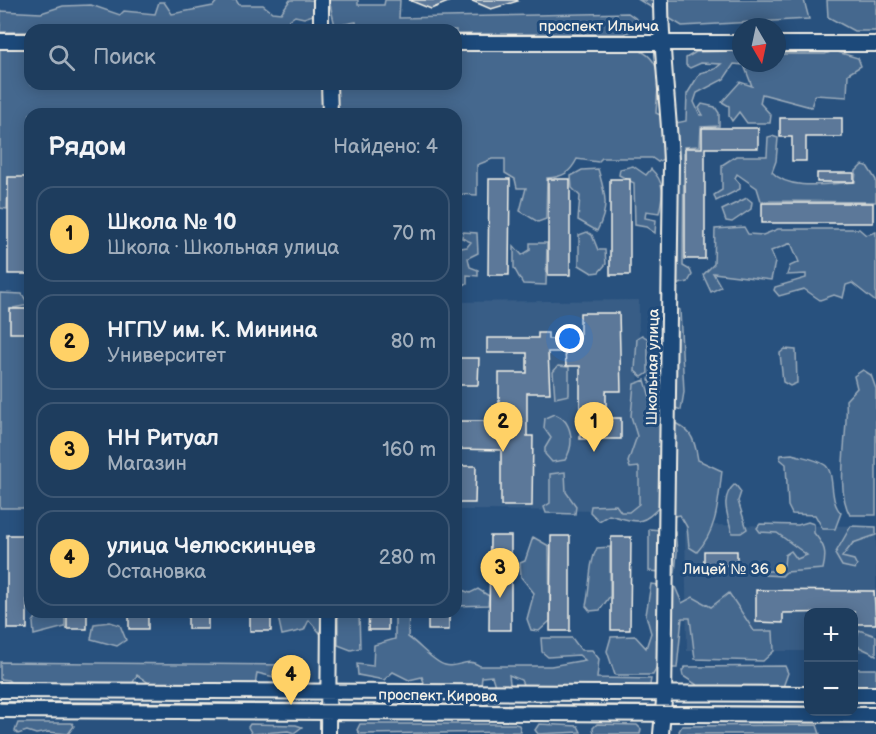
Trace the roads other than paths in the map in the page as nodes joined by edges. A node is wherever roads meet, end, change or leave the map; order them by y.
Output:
1 (321, 0) edge
2 (661, 0) edge
3 (321, 24) edge
4 (0, 41) edge
5 (24, 41) edge
6 (462, 43) edge
7 (661, 43) junction
8 (732, 44) edge
9 (786, 44) edge
10 (876, 44) edge
11 (329, 90) edge
12 (330, 108) edge
13 (329, 618) edge
14 (0, 690) edge
15 (328, 693) junction
16 (664, 694) junction
17 (804, 694) edge
18 (858, 694) edge
19 (876, 694) edge
20 (0, 710) edge
21 (328, 711) junction
22 (663, 714) junction
23 (876, 715) edge
24 (328, 734) edge
25 (661, 734) edge

1 - 3 street
2 - 7 street, Школьная улица
4 - 5 street
6 - 7 street, проспект Ильича
7 - 8 street, проспект Ильича
7 - 16 street, Школьная улица
9 - 10 street
11 - 12 street
13 - 15 street
14 - 15 street, проспект Кирова
15 - 16 street, проспект Кирова
15 - 21 street
16 - 17 street, проспект Кирова
16 - 22 street, Школьная улица
18 - 19 street
20 - 21 street, проспект Кирова
21 - 22 street, проспект Кирова
21 - 24 street
22 - 23 street, проспект Кирова
22 - 25 street, Школьная улица

